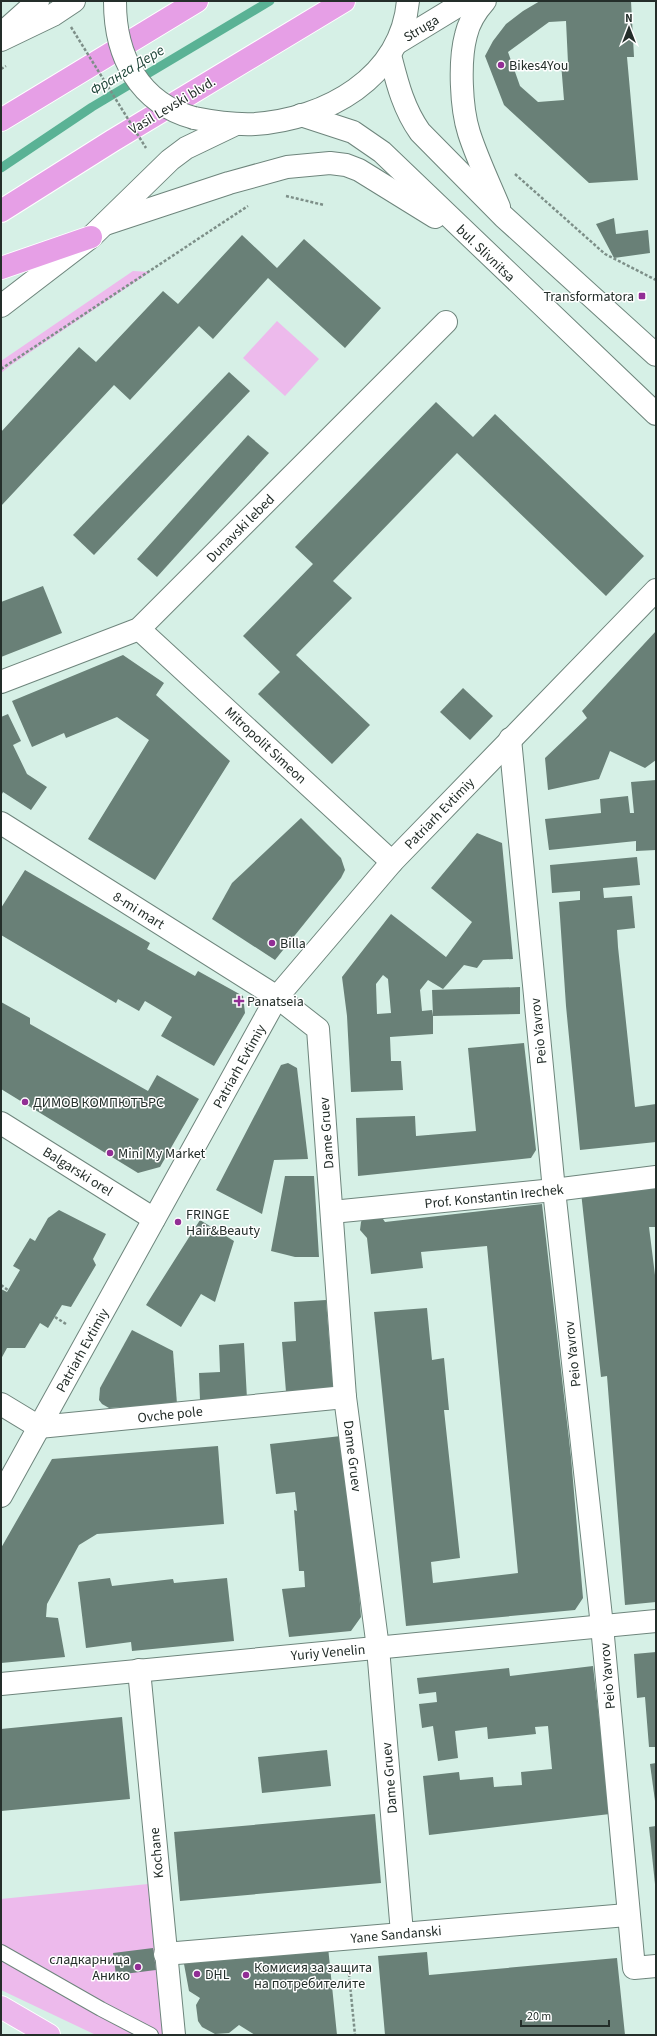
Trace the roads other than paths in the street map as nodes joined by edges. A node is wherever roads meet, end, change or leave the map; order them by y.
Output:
1 (38, 1) edge
2 (74, 1) edge
3 (115, 1) edge
4 (197, 1) edge
5 (344, 1) edge
6 (408, 1) edge
7 (466, 1) edge
8 (485, 1) edge
9 (1, 34) edge
10 (1, 40) edge
11 (393, 49) junction
12 (301, 115) junction
13 (1, 120) edge
14 (236, 124) junction
15 (1, 211) edge
16 (504, 217) junction
17 (98, 231) junction
18 (475, 243) junction
19 (1, 268) edge
20 (1, 306) edge
21 (446, 322) dead end
22 (656, 355) edge
23 (656, 414) edge
24 (656, 590) edge
25 (139, 629) junction
26 (1, 682) edge
27 (510, 739) junction
28 (1, 823) edge
29 (392, 862) junction
30 (277, 997) junction
31 (1, 1123) edge
32 (656, 1177) edge
33 (554, 1190) junction
34 (332, 1212) junction
35 (154, 1219) junction
36 (345, 1397) junction
37 (1, 1404) edge
38 (39, 1427) junction
39 (1, 1496) edge
40 (656, 1621) edge
41 (602, 1626) junction
42 (378, 1648) junction
43 (139, 1670) junction
44 (1, 1684) edge
45 (628, 1915) junction
46 (402, 1933) junction
47 (1, 1952) edge
48 (165, 1954) junction
49 (656, 1966) edge
50 (1, 2007) edge
51 (49, 2035) edge
52 (151, 2035) edge
53 (174, 2035) edge

1 - 9 street
2 - 10 street
3 - 14 street, bridge
4 - 13 highway
5 - 15 highway, Vasil Levski blvd.
6 - 11 street
7 - 11 street, Struga
8 - 16 street
11 - 12 street
11 - 16 street
12 - 14 street
12 - 18 street, bul. Slivnitsa
14 - 17 street
16 - 22 street
17 - 18 street
17 - 19 highway
17 - 20 street
18 - 23 street, bul. Slivnitsa
21 - 25 street, Dunavski lebed
24 - 27 street, Patriarh Evtimiy
25 - 26 street, Dunavski lebed
25 - 29 street, Mitropolit Simeon
27 - 29 street, Patriarh Evtimiy
27 - 33 street, Peio Yavrov
28 - 30 street, 8-mi mart
29 - 30 street, Patriarh Evtimiy
30 - 34 street, Dame Gruev
30 - 35 street, Patriarh Evtimiy
31 - 35 street, Balgarski orel
32 - 33 street, Prof. Konstantin Irechek
33 - 34 street, Prof. Konstantin Irechek
33 - 41 street, Peio Yavrov
34 - 36 street, Dame Gruev
35 - 38 street, Patriarh Evtimiy
36 - 38 street, Ovche pole
36 - 42 street, Dame Gruev
37 - 38 street
38 - 39 street, Patriarh Evtimiy
40 - 41 street, Yuriy Venelin
41 - 42 street, Yuriy Venelin
41 - 45 street, Peio Yavrov
42 - 43 street, Yuriy Venelin
42 - 46 street, Dame Gruev
43 - 44 street, Yuriy Venelin
43 - 48 street, Kochane
45 - 46 street, Yane Sandanski
45 - 49 street, Peio Yavrov
46 - 48 street, Yane Sandanski
47 - 52 lane
48 - 53 street, Kochane
50 - 51 main road

